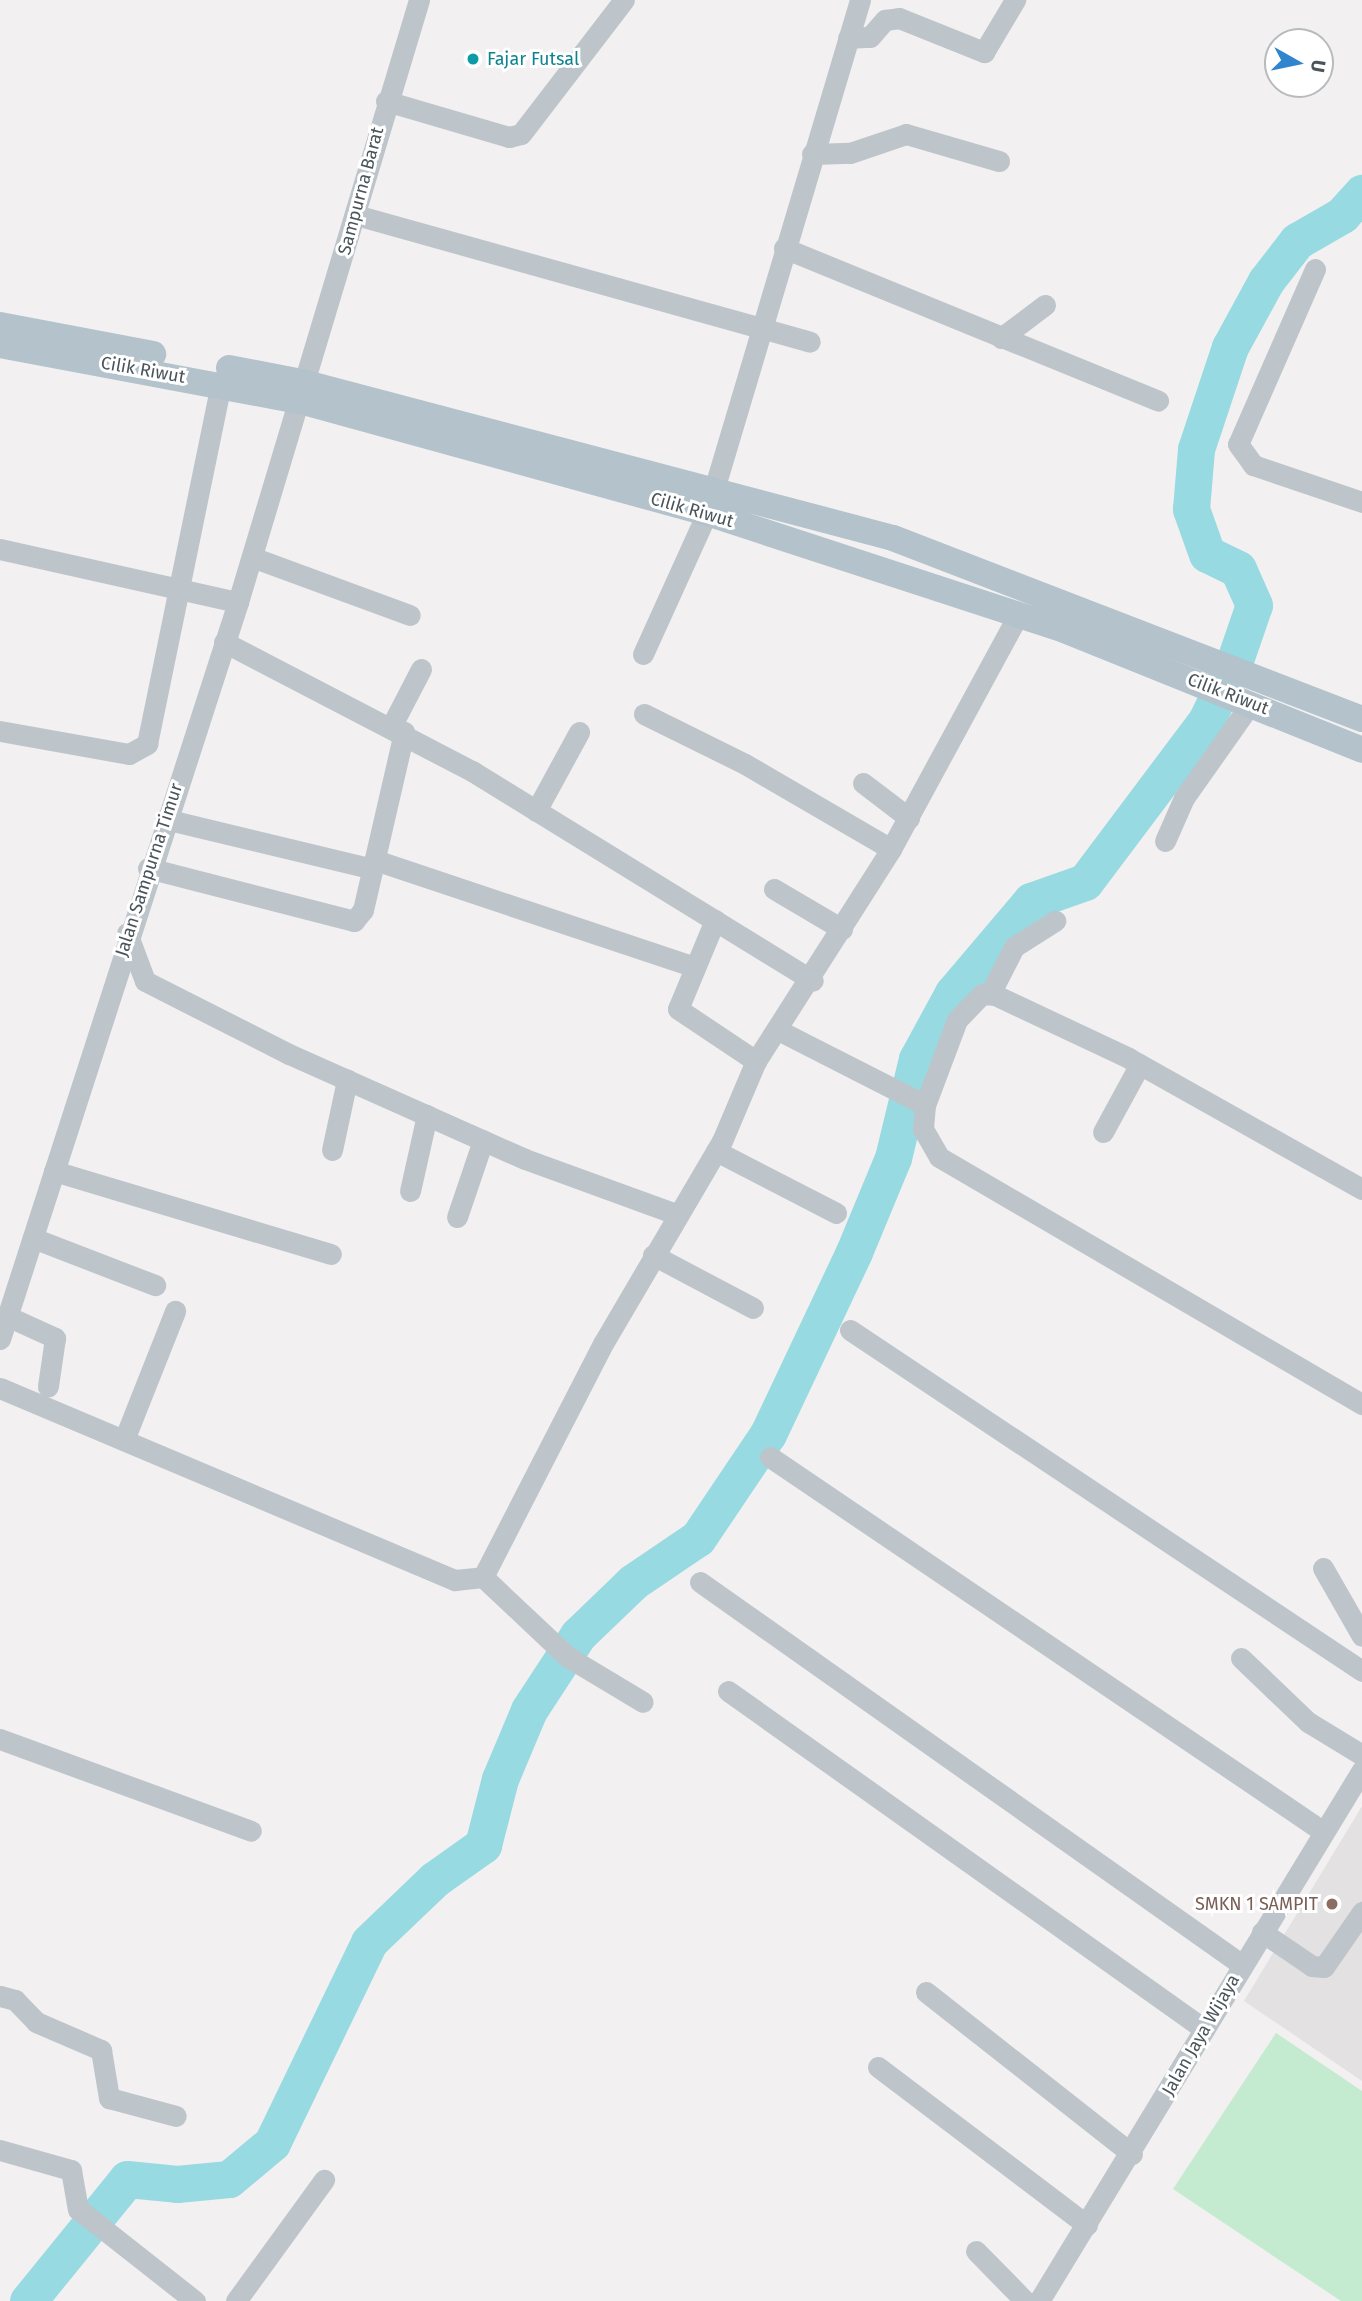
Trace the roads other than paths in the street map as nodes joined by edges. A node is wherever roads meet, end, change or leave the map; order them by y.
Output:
1 (419, 0) edge
2 (624, 0) edge
3 (860, 0) edge
4 (1015, 0) edge
5 (848, 38) junction
6 (386, 101) junction
7 (812, 154) junction
8 (999, 161) dead end
9 (356, 215) junction
10 (784, 248) junction
11 (1315, 269) dead end
12 (1045, 304) dead end
13 (760, 331) junction
14 (8, 336) edge
15 (1001, 338) junction
16 (810, 342) dead end
17 (221, 384) junction
18 (303, 392) junction
19 (1158, 401) dead end
20 (1362, 502) edge
21 (710, 503) junction
22 (0, 549) edge
23 (252, 557) junction
24 (179, 587) junction
25 (238, 601) junction
26 (410, 615) dead end
27 (1017, 617) junction
28 (1129, 624) junction
29 (224, 642) junction
30 (1121, 653) junction
31 (643, 654) dead end
32 (421, 669) dead end
33 (1246, 700) junction
34 (644, 714) dead end
35 (1362, 719) edge
36 (398, 729) junction
37 (0, 731) edge
38 (579, 732) dead end
39 (1362, 750) edge
40 (863, 783) dead end
41 (536, 811) junction
42 (909, 818) junction
43 (165, 819) junction
44 (1165, 841) dead end
45 (891, 849) junction
46 (368, 863) junction
47 (148, 868) junction
48 (774, 890) dead end
49 (715, 920) junction
50 (1055, 921) dead end
51 (842, 929) junction
52 (127, 933) junction
53 (691, 966) junction
54 (813, 981) junction
55 (990, 994) junction
56 (778, 1030) junction
57 (756, 1061) junction
58 (1140, 1064) junction
59 (347, 1080) junction
60 (920, 1103) junction
61 (426, 1115) junction
62 (1103, 1132) dead end
63 (483, 1140) junction
64 (331, 1150) dead end
65 (716, 1151) junction
66 (54, 1171) junction
67 (1362, 1189) edge
68 (410, 1191) dead end
69 (836, 1213) dead end
70 (676, 1214) junction
71 (457, 1217) dead end
72 (33, 1238) junction
73 (331, 1254) dead end
74 (653, 1255) junction
75 (155, 1285) dead end
76 (753, 1308) dead end
77 (175, 1311) dead end
78 (7, 1316) junction
79 (850, 1330) dead end
80 (0, 1339) edge
81 (48, 1386) dead end
82 (0, 1388) edge
83 (1362, 1404) edge
84 (124, 1440) junction
85 (770, 1457) dead end
86 (1323, 1568) dead end
87 (483, 1577) junction
88 (700, 1582) dead end
89 (1362, 1636) edge
90 (1241, 1658) dead end
91 (1362, 1671) edge
92 (728, 1690) dead end
93 (643, 1702) dead end
94 (0, 1739) edge
95 (1362, 1755) edge
96 (1362, 1769) edge
97 (1321, 1830) junction
98 (251, 1831) dead end
99 (1362, 1912) edge
100 (1262, 1931) junction
101 (1241, 1964) junction
102 (926, 1992) dead end
103 (0, 1996) edge
104 (1204, 2029) junction
105 (878, 2067) dead end
106 (176, 2116) dead end
107 (0, 2150) edge
108 (1132, 2154) junction
109 (324, 2180) dead end
110 (1087, 2225) junction
111 (976, 2251) dead end
112 (195, 2301) edge
113 (236, 2301) edge
114 (1024, 2301) edge
115 (1039, 2301) edge

1 - 6 street, Sampurna Barat
2 - 6 street
3 - 5 street
4 - 5 street
5 - 7 street
6 - 9 street, Sampurna Barat
7 - 8 street
7 - 10 street
9 - 13 street
9 - 18 street, Sampurna Barat
10 - 13 street
10 - 15 street
11 - 20 street
12 - 15 street
13 - 16 street
13 - 21 street
14 - 17 main road, Cilik Riwut
14 - 18 main road, Cilik Riwut
15 - 19 street
17 - 18 main road, Cilik Riwut
17 - 24 street
18 - 21 main road, Cilik Riwut
18 - 23 street, Jalan Sampurna Timur
21 - 27 main road, Cilik Riwut
21 - 28 main road, Cilik Riwut
21 - 31 street
22 - 24 street
23 - 25 street, Jalan Sampurna Timur
23 - 26 street
24 - 25 street
24 - 37 street
25 - 29 street, Jalan Sampurna Timur
27 - 30 main road, Cilik Riwut
27 - 42 street
28 - 30 main road
28 - 35 main road, Cilik Riwut
29 - 36 street
29 - 43 street, Jalan Sampurna Timur
30 - 33 main road, Cilik Riwut
32 - 36 street
33 - 39 main road, Cilik Riwut
33 - 44 street
34 - 45 street
36 - 41 street
36 - 46 street
38 - 41 street
40 - 42 street
41 - 49 street
42 - 45 street
43 - 46 street
43 - 47 street, Jalan Sampurna Timur
45 - 51 street
46 - 47 street
46 - 53 street
47 - 52 street, Jalan Sampurna Timur
48 - 51 street
49 - 53 street
49 - 54 street
50 - 55 street
51 - 54 street
52 - 59 street
52 - 66 street, Jalan Sampurna Timur
53 - 57 street
54 - 56 street
55 - 58 street
55 - 60 street
56 - 57 street
56 - 60 street
57 - 65 street
58 - 62 street
58 - 67 street
59 - 61 street
59 - 64 street
60 - 83 street
61 - 63 street
61 - 68 street
63 - 70 street
63 - 71 street
65 - 69 street
65 - 70 street
66 - 72 street, Jalan Sampurna Timur
66 - 73 street
70 - 74 street
72 - 75 street
72 - 78 street, Jalan Sampurna Timur
74 - 76 street
74 - 87 street
77 - 84 street
78 - 80 street, Jalan Sampurna Timur
78 - 81 street
79 - 91 street
82 - 84 street
84 - 87 street
85 - 97 street
86 - 89 street
87 - 93 street
88 - 101 street
90 - 95 street
92 - 104 street
94 - 98 street
96 - 97 street, Jalan Jaya Wijaya
97 - 100 street, Jalan Jaya Wijaya
99 - 100 street
100 - 101 street, Jalan Jaya Wijaya
101 - 104 street, Jalan Jaya Wijaya
102 - 108 street
103 - 106 street
104 - 108 street, Jalan Jaya Wijaya
105 - 110 street
107 - 112 street
108 - 110 street, Jalan Jaya Wijaya
109 - 113 street
110 - 115 street, Jalan Jaya Wijaya
111 - 114 street

